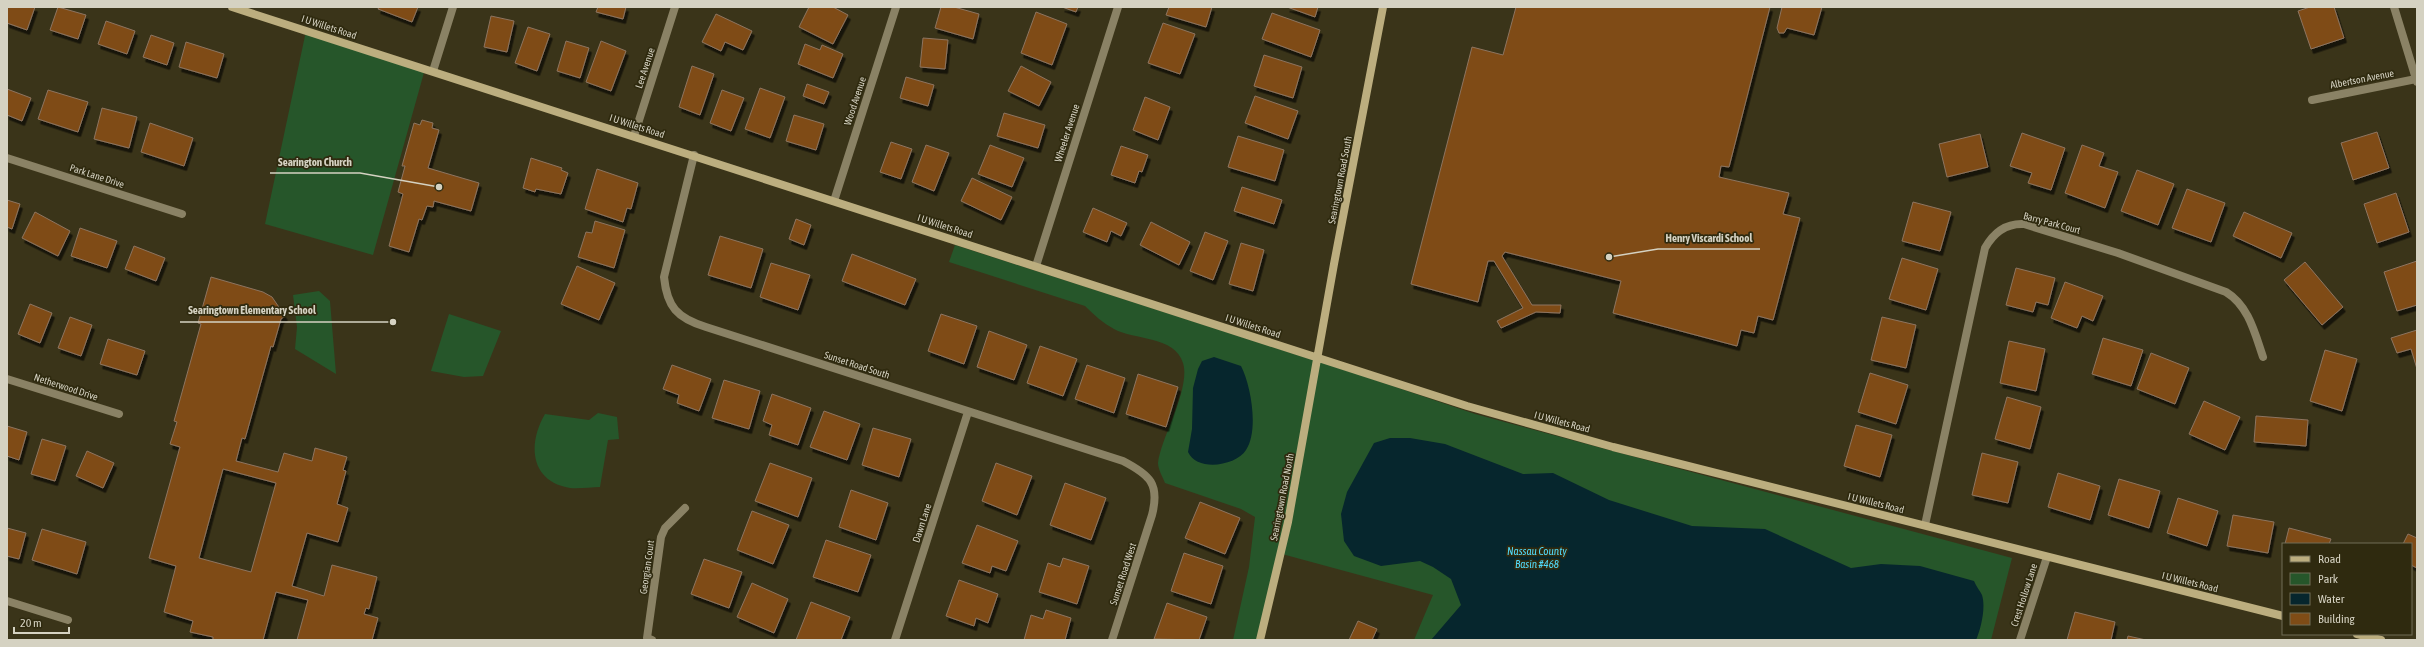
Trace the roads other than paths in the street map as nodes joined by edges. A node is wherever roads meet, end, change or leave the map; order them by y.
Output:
1 (232, 7) edge
2 (453, 7) edge
3 (675, 7) edge
4 (896, 7) edge
5 (1118, 7) edge
6 (1383, 7) edge
7 (2394, 7) edge
8 (433, 72) junction
9 (2416, 80) edge
10 (2312, 100) dead end
11 (634, 136) junction
12 (694, 155) junction
13 (7, 158) edge
14 (834, 201) junction
15 (182, 214) dead end
16 (1036, 266) junction
17 (1318, 357) junction
18 (2263, 357) dead end
19 (7, 379) edge
20 (968, 412) junction
21 (119, 414) dead end
22 (684, 508) dead end
23 (1152, 515) joint
24 (1925, 525) junction
25 (2047, 557) junction
26 (7, 601) edge
27 (2282, 616) edge
28 (68, 620) dead end
29 (2361, 635) edge
30 (650, 639) edge
31 (895, 640) edge
32 (1112, 640) edge
33 (1260, 640) edge
34 (2020, 640) edge
35 (2381, 640) edge

1 - 8 main road, I U Willets Road
2 - 8 street
3 - 11 street, Lee Avenue
4 - 14 street, Wood Avenue
5 - 16 street, Wheeler Avenue
6 - 17 main road, Searingtown Road South
7 - 9 street
8 - 11 main road, I U Willets Road
9 - 10 street, Albertson Avenue
11 - 12 main road, I U Willets Road
12 - 14 main road, I U Willets Road
12 - 20 street, Sunset Road South
13 - 15 street, Park Lane Drive
14 - 16 main road, I U Willets Road
16 - 17 main road, I U Willets Road
17 - 24 main road, I U Willets Road
17 - 33 main road, Searingtown Road North
18 - 24 street, Barry Park Court
19 - 21 street, Netherwood Drive
20 - 23 street, Sunset Road South
20 - 31 street, Dawn Lane
22 - 30 street, Georgian Court
23 - 32 street, Sunset Road West
24 - 25 main road, I U Willets Road
25 - 27 main road, I U Willets Road
25 - 34 street, Crest Hollow Lane
26 - 28 street
29 - 35 main road

